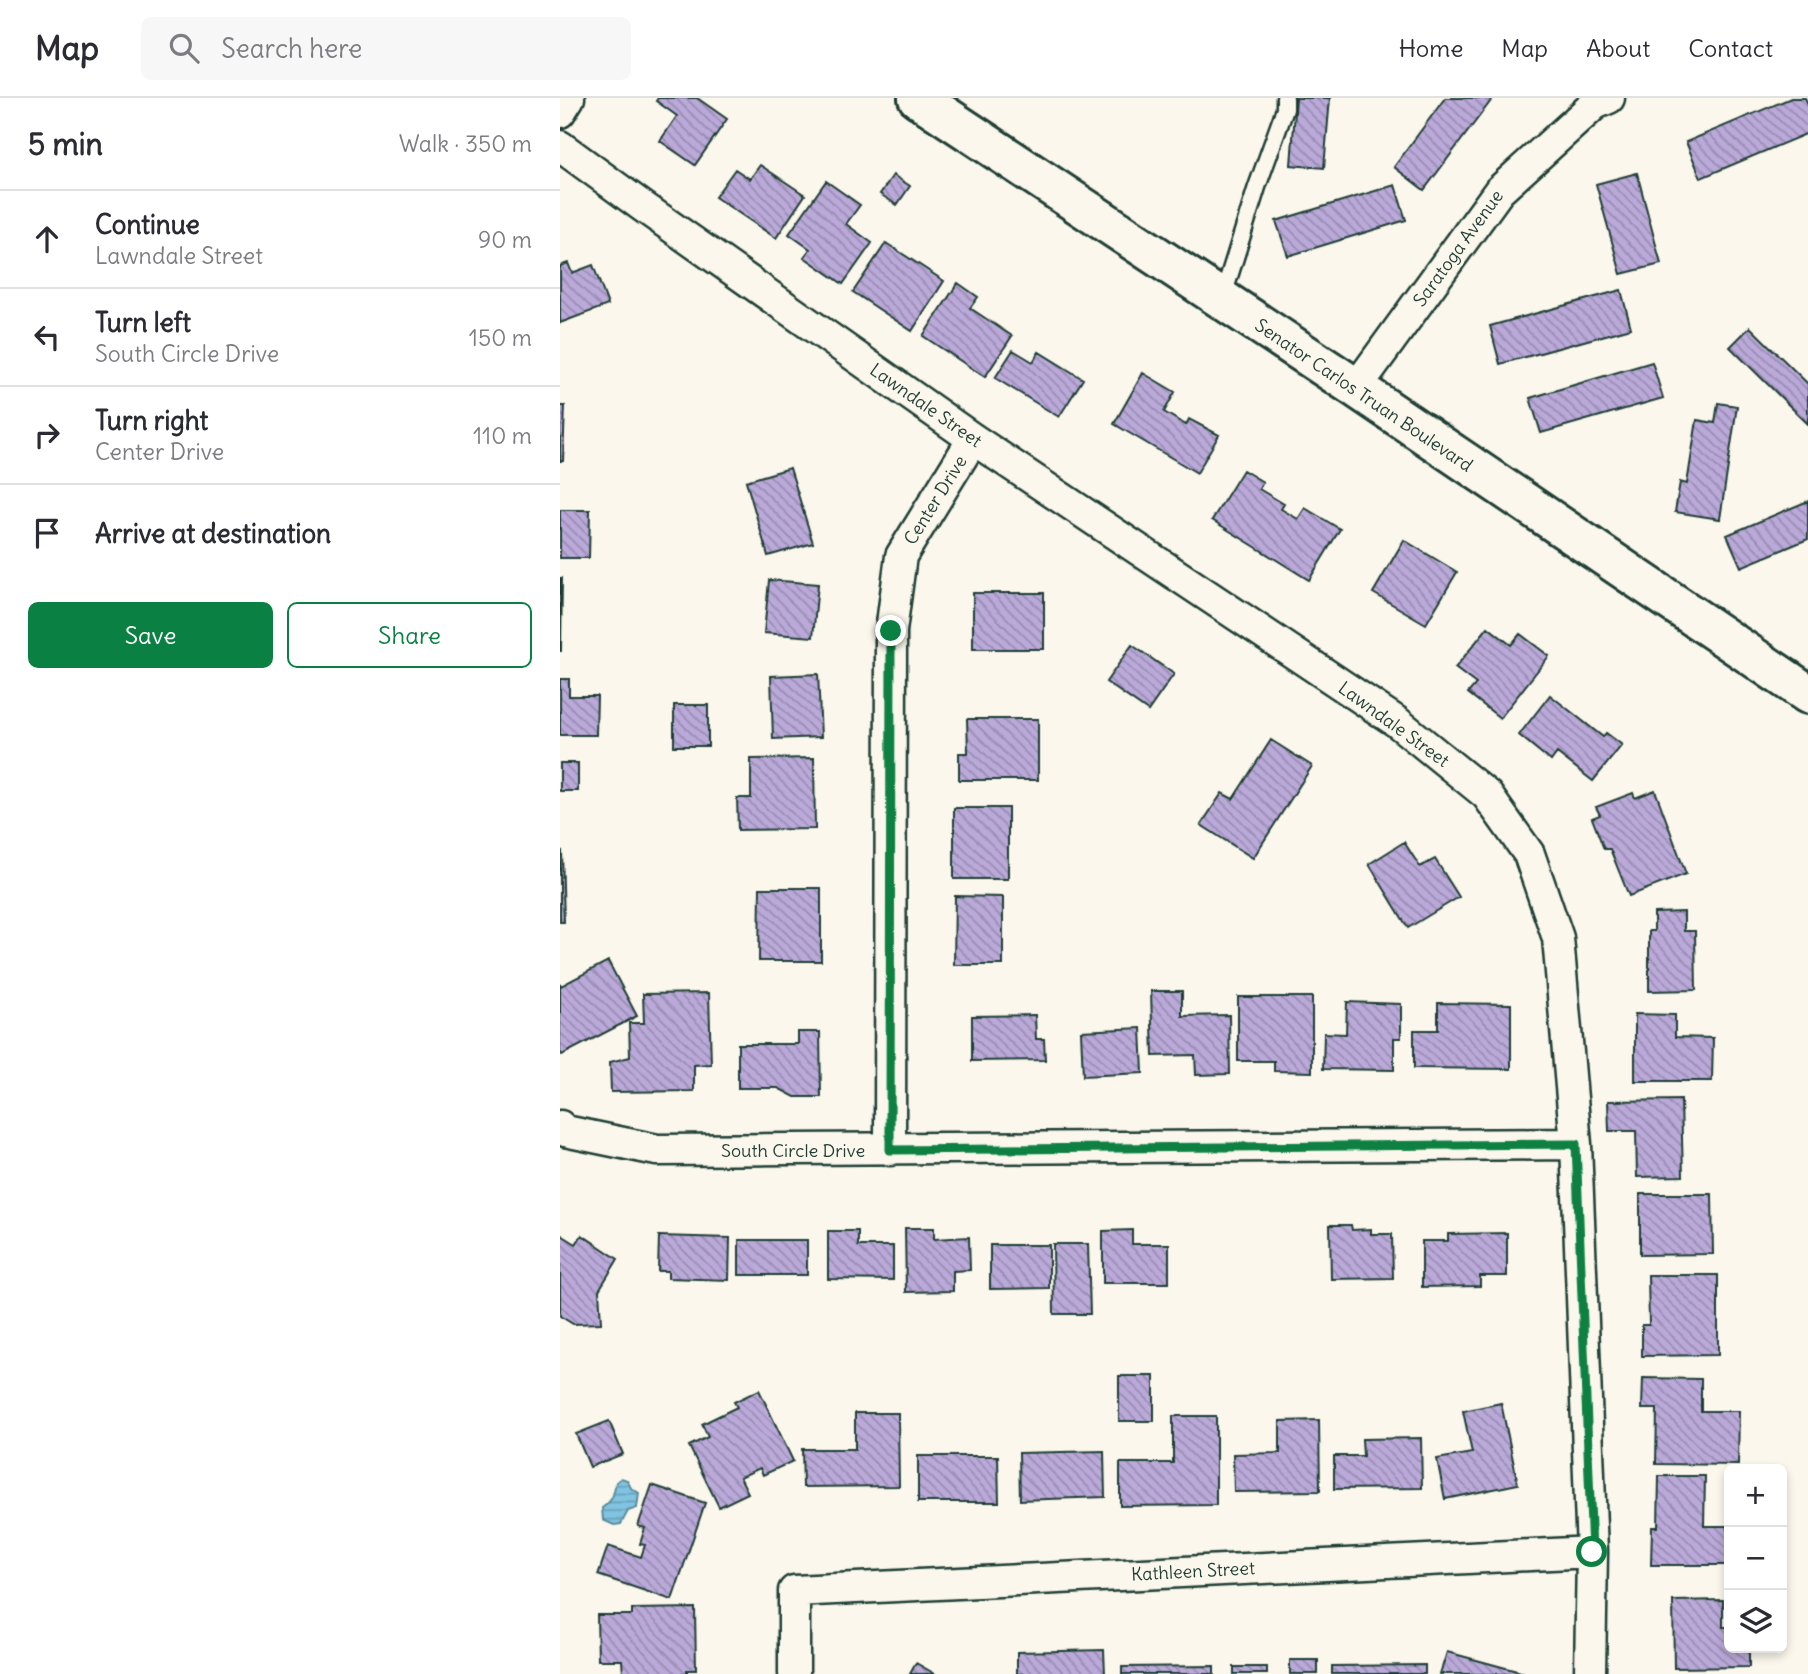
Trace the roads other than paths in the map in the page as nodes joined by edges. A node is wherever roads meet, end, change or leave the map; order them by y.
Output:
1 (569, 98) edge
2 (918, 98) edge
3 (1285, 98) edge
4 (1599, 100) edge
5 (560, 112) edge
6 (560, 146) edge
7 (1222, 299) junction
8 (1356, 388) junction
9 (973, 439) junction
10 (1808, 694) edge
11 (560, 1126) edge
12 (1576, 1144) junction
13 (890, 1150) junction
14 (1592, 1552) junction
15 (794, 1674) edge
16 (1590, 1674) edge

1 - 5 street
2 - 7 main road, Senator Carlos Truan Boulevard
3 - 7 lane
4 - 8 street, Saratoga Avenue
6 - 9 street, Lawndale Street
7 - 8 main road, Senator Carlos Truan Boulevard
8 - 10 main road, Senator Carlos Truan Boulevard
9 - 12 street, Lawndale Street
9 - 13 street, Center Drive
11 - 13 street, South Circle Drive
12 - 13 street, South Circle Drive
12 - 14 street, Lawndale Street
14 - 15 street, Kathleen Street
14 - 16 street, Lawndale Street

